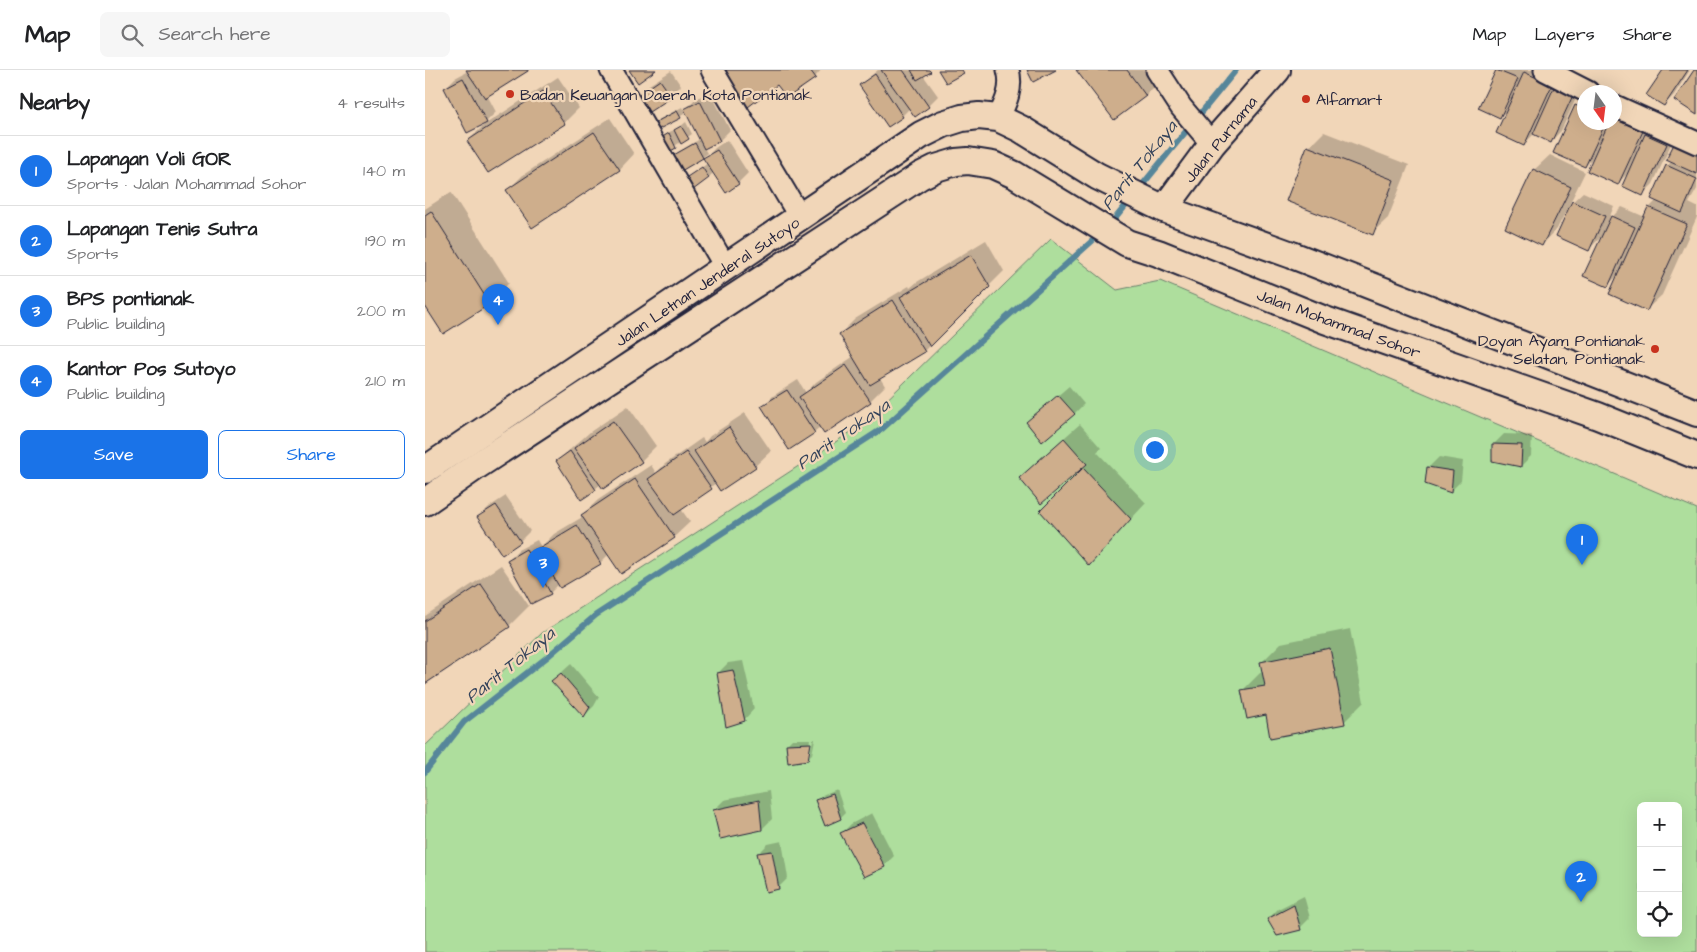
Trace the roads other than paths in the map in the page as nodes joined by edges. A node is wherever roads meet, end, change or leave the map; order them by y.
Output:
1 (611, 70) edge
2 (712, 70) edge
3 (1008, 70) edge
4 (1157, 70) edge
5 (1277, 70) edge
6 (1545, 70) edge
7 (1577, 86) edge
8 (1622, 109) edge
9 (999, 118) junction
10 (1206, 136) junction
11 (1697, 143) edge
12 (993, 165) joint
13 (1159, 206) junction
14 (800, 218) junction
15 (726, 268) junction
16 (1614, 381) junction
17 (1697, 413) edge
18 (1598, 416) junction
19 (471, 455) junction
20 (1697, 456) edge
21 (425, 470) edge
22 (425, 502) edge

1 - 15 street
2 - 14 street
3 - 9 street
4 - 10 street
5 - 10 street, Jalan Purnama
6 - 7 street
8 - 11 street
9 - 13 street
9 - 14 street, Jalan Letnan Jenderal Sutoyo
10 - 13 street, Jalan Purnama
12 - 18 street, Jalan Mohammad Sohor
12 - 19 street, Jalan Letnan Jenderal Sutoyo
13 - 16 street
14 - 15 street, Jalan Letnan Jenderal Sutoyo
15 - 19 street, Jalan Letnan Jenderal Sutoyo
16 - 17 street
16 - 18 street
18 - 20 street, Jalan Mohammad Sohor
19 - 21 street, Jalan Letnan Jenderal Sutoyo
19 - 22 street, Jalan Letnan Jenderal Sutoyo

